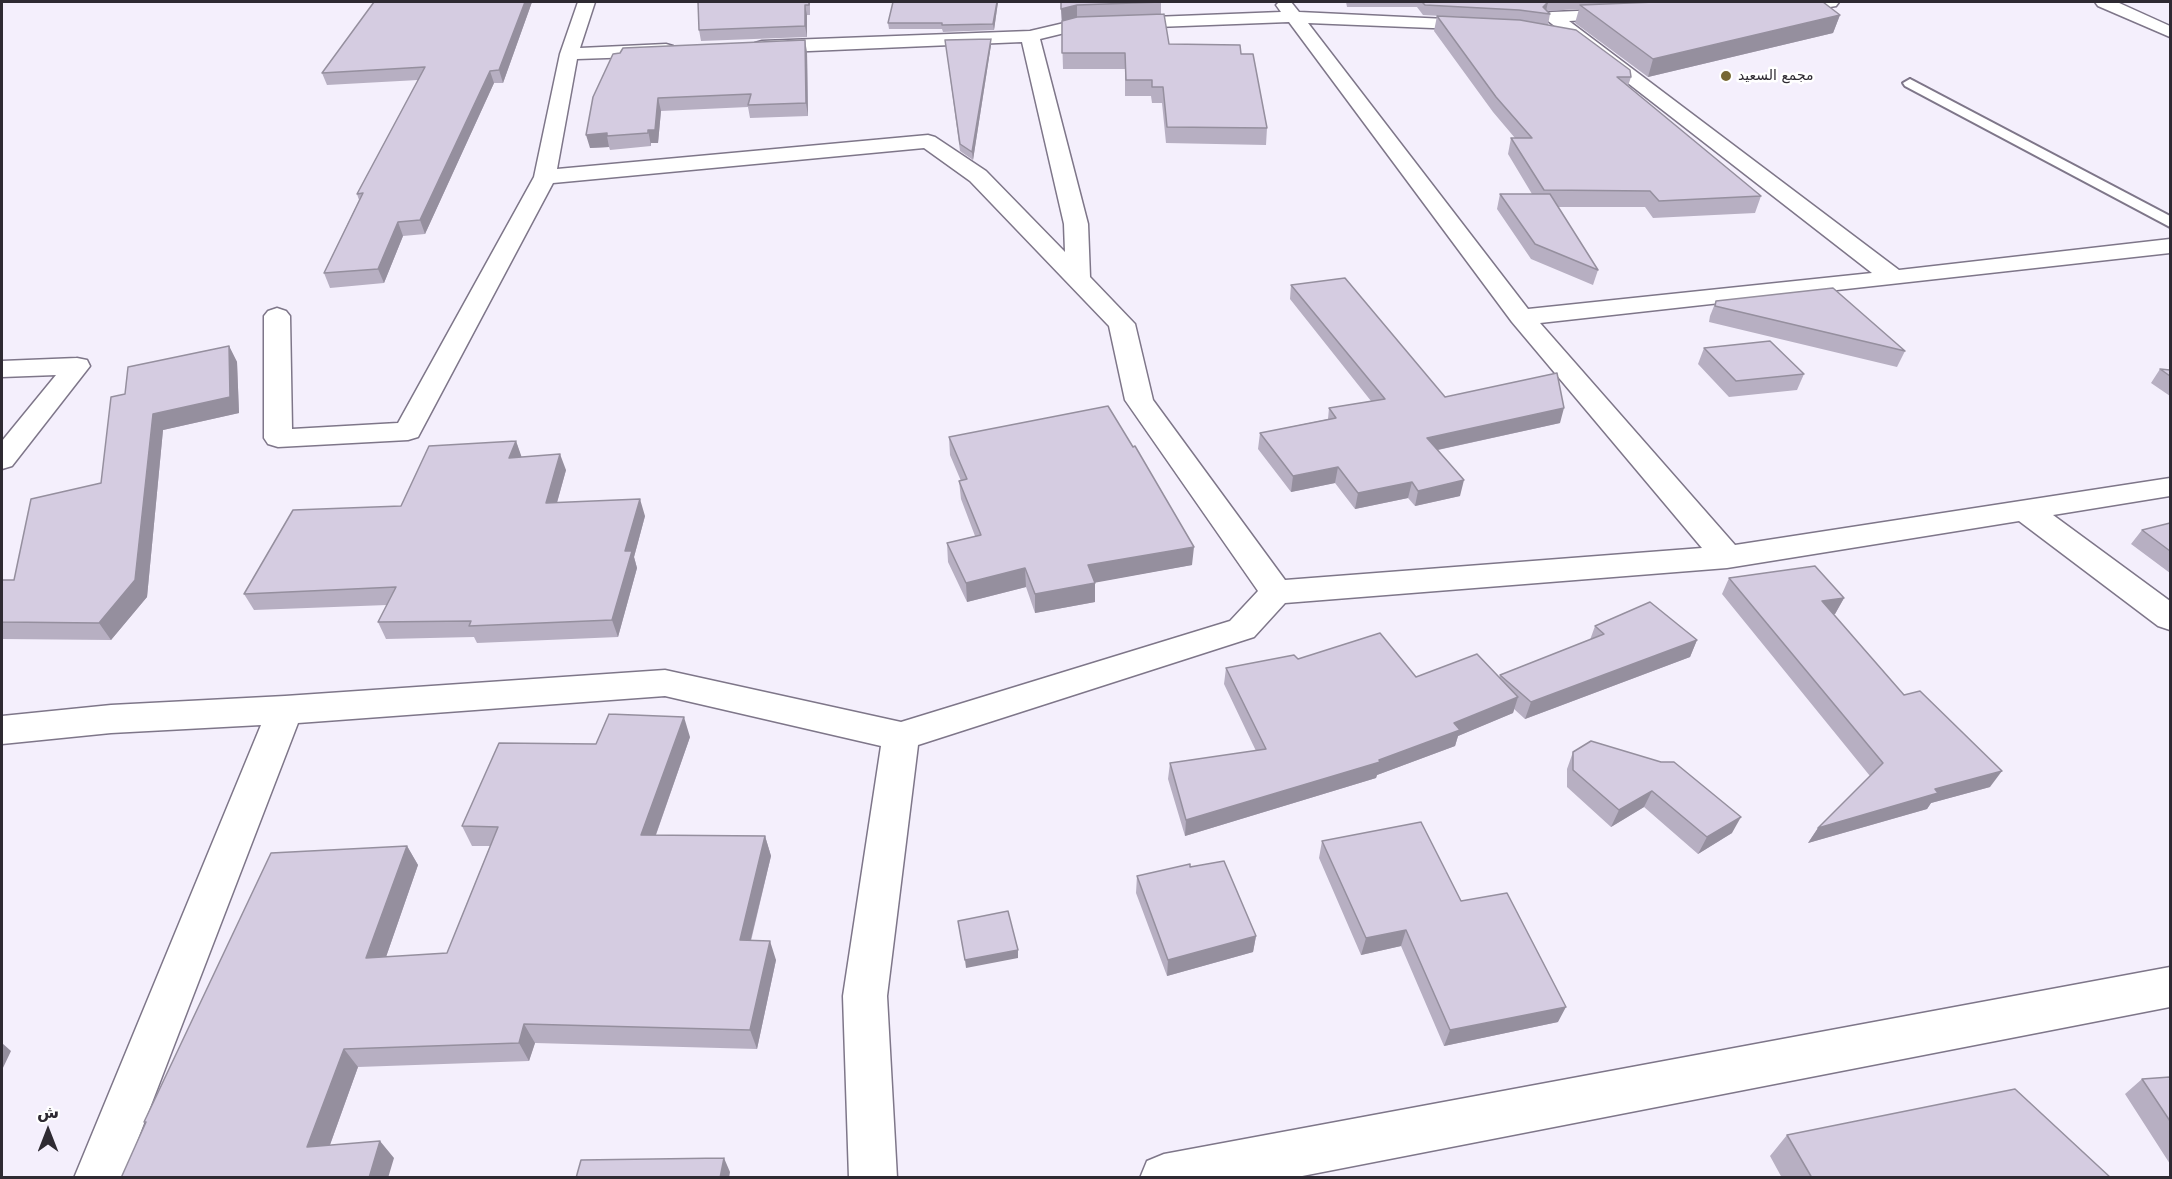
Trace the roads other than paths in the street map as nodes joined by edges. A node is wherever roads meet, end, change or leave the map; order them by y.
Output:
1 (586, 2) edge
2 (1830, 2) edge
3 (2104, 2) edge
4 (1760, 5) edge
5 (1288, 9) edge
6 (1644, 12) edge
7 (1506, 26) edge
8 (1538, 30) edge
9 (2170, 32) edge
10 (1030, 36) junction
11 (1580, 38) junction
12 (742, 47) edge
13 (684, 50) edge
14 (569, 54) junction
15 (1910, 83) dead end
16 (545, 177) junction
17 (2170, 222) edge
18 (2170, 246) edge
19 (1894, 278) junction
20 (1078, 280) junction
21 (277, 316) dead end
22 (1521, 317) junction
23 (2, 369) edge
24 (2, 460) edge
25 (2170, 487) edge
26 (2025, 510) junction
27 (1727, 557) junction
28 (1276, 592) junction
29 (2170, 618) edge
30 (285, 710) junction
31 (2, 730) edge
32 (901, 736) junction
33 (2170, 987) edge
34 (98, 1178) edge
35 (873, 1178) edge
36 (1164, 1178) edge

1 - 14 street
2 - 4 street
3 - 9 street
5 - 7 street
5 - 10 street
5 - 22 street
6 - 11 street
8 - 11 street
10 - 12 street
10 - 20 street
11 - 19 street
13 - 14 street
14 - 16 street
15 - 17 lane
16 - 20 street
16 - 21 street
18 - 19 street
19 - 22 street
20 - 28 street
22 - 27 street
23 - 24 street
25 - 26 street
26 - 27 street
26 - 29 street
27 - 28 street
28 - 32 street
30 - 31 street
30 - 32 street
30 - 34 street
32 - 35 street
33 - 36 street

